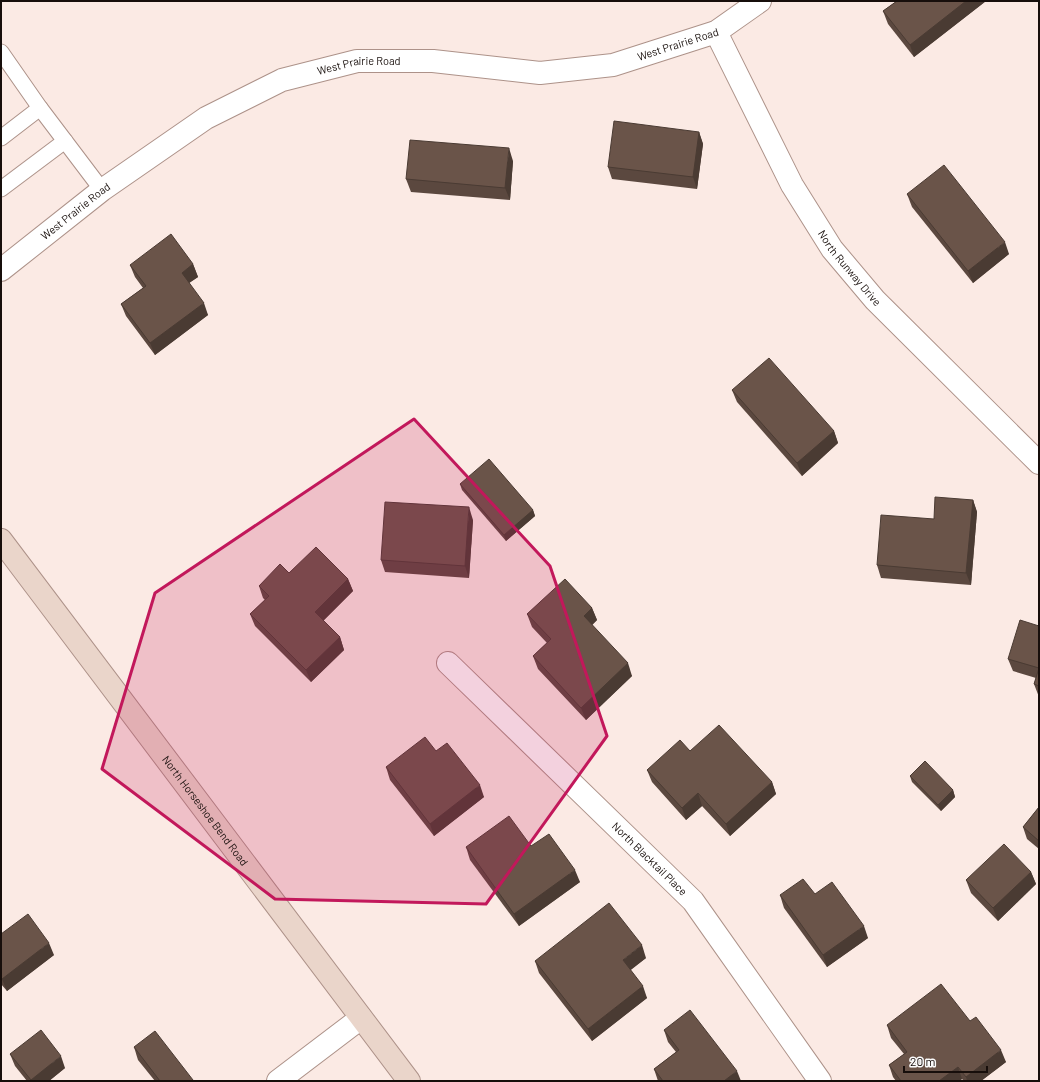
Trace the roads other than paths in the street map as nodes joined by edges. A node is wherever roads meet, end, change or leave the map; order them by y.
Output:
1 (760, 1) edge
2 (716, 32) junction
3 (1, 52) edge
4 (40, 108) junction
5 (1, 138) edge
6 (65, 141) junction
7 (1, 189) edge
8 (102, 190) junction
9 (1, 270) edge
10 (1039, 463) edge
11 (1, 540) edge
12 (448, 662) dead end
13 (361, 1018) junction
14 (278, 1081) edge
15 (409, 1081) edge
16 (820, 1081) edge

1 - 2 street, West Prairie Road
2 - 8 street, West Prairie Road
2 - 10 street, North Runway Drive
3 - 4 lane
4 - 5 lane
4 - 6 lane
6 - 7 lane
6 - 8 lane
8 - 9 street, West Prairie Road
11 - 13 street, North Horseshoe Bend Road
12 - 16 street, North Blacktail Place
13 - 14 street
13 - 15 street, North Horseshoe Bend Road

